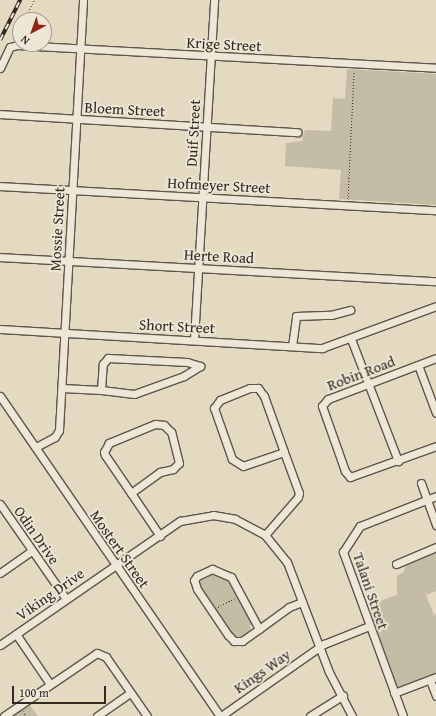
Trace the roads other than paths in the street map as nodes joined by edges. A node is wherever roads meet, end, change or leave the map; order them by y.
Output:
1 (83, 0) edge
2 (214, 0) edge
3 (80, 48) junction
4 (211, 56) junction
5 (0, 68) edge
6 (436, 68) edge
7 (0, 114) edge
8 (77, 119) junction
9 (206, 127) junction
10 (297, 132) dead end
11 (0, 186) edge
12 (73, 190) junction
13 (202, 197) junction
14 (436, 210) edge
15 (0, 257) edge
16 (69, 260) junction
17 (198, 268) junction
18 (436, 282) edge
19 (436, 306) edge
20 (350, 310) dead end
21 (0, 329) edge
22 (65, 332) junction
23 (194, 339) junction
24 (351, 339) junction
25 (292, 346) junction
26 (436, 358) edge
27 (418, 365) junction
28 (368, 384) junction
29 (62, 388) junction
30 (101, 390) junction
31 (0, 396) edge
32 (436, 413) edge
33 (436, 446) edge
34 (36, 447) junction
35 (284, 452) junction
36 (398, 461) junction
37 (421, 484) dead end
38 (131, 493) junction
39 (436, 496) edge
40 (427, 500) junction
41 (0, 504) edge
42 (436, 525) edge
43 (265, 535) junction
44 (160, 536) junction
45 (436, 547) edge
46 (32, 551) junction
47 (396, 564) dead end
48 (116, 565) junction
49 (0, 572) edge
50 (66, 599) junction
51 (302, 602) junction
52 (369, 626) junction
53 (259, 629) junction
54 (16, 634) junction
55 (0, 645) edge
56 (319, 647) junction
57 (433, 679) edge
58 (50, 684) junction
59 (130, 693) junction
60 (394, 693) junction
61 (343, 694) junction
62 (436, 696) edge
63 (4, 716) edge
64 (97, 716) edge
65 (147, 716) edge
66 (220, 716) edge
67 (310, 716) edge
68 (352, 716) edge
69 (403, 716) edge

1 - 3 street, Mossie Street
2 - 4 street, Duif Street
3 - 4 street, Krige Street
3 - 5 street, Krige Street
3 - 8 street, Mossie Street
4 - 6 street, Krige Street
4 - 9 street, Duif Street
7 - 8 street, Bloem Street
8 - 9 street, Bloem Street
8 - 12 street, Mossie Street
9 - 10 street, Bloem Street
9 - 13 street, Duif Street
11 - 12 street, Hofmeyer Street
12 - 13 street, Hofmeyer Street
12 - 16 street, Mossie Street
13 - 14 street, Hofmeyer Street
13 - 17 street, Duif Street
15 - 16 street, Herte Road
16 - 17 street, Herte Road
16 - 22 street, Mossie Street
17 - 18 street, Herte Road
17 - 23 street, Duif Street
19 - 24 street, Short Street
20 - 25 street
21 - 22 street, Short Street
22 - 23 street, Short Street
22 - 29 street, Mossie Street
23 - 25 street, Short Street
24 - 25 street, Short Street
24 - 28 street
26 - 27 street, Robin Road
27 - 28 street, Robin Road
27 - 32 street
28 - 36 street
28 - 36 street, Robin Road
29 - 30 street
29 - 34 street, Mossie Street
30 - 30 street
31 - 34 street, Mostert Street
33 - 36 street, Robin Road
34 - 48 street, Mostert Street
35 - 35 street
35 - 43 street
37 - 40 street
38 - 38 street
38 - 44 street
39 - 40 street
40 - 42 street
40 - 52 street, Talani Street
41 - 46 street, Odin Drive
43 - 44 street, Viking Drive
43 - 51 street
44 - 48 street, Viking Drive
45 - 47 street
46 - 49 street
46 - 50 street, Odin Drive
48 - 50 street, Viking Drive
48 - 66 street, Mostert Street
50 - 54 street, Viking Drive
51 - 53 street
51 - 56 street
52 - 56 street, Kings Way
52 - 60 street, Talani Street
53 - 53 street
54 - 55 street, Viking Drive
54 - 58 street
56 - 61 street
56 - 66 street, Kings Way
57 - 60 street
57 - 62 street
58 - 59 street
58 - 63 street
59 - 64 street
59 - 65 street
60 - 69 street, Talani Street
61 - 67 street
61 - 68 street

